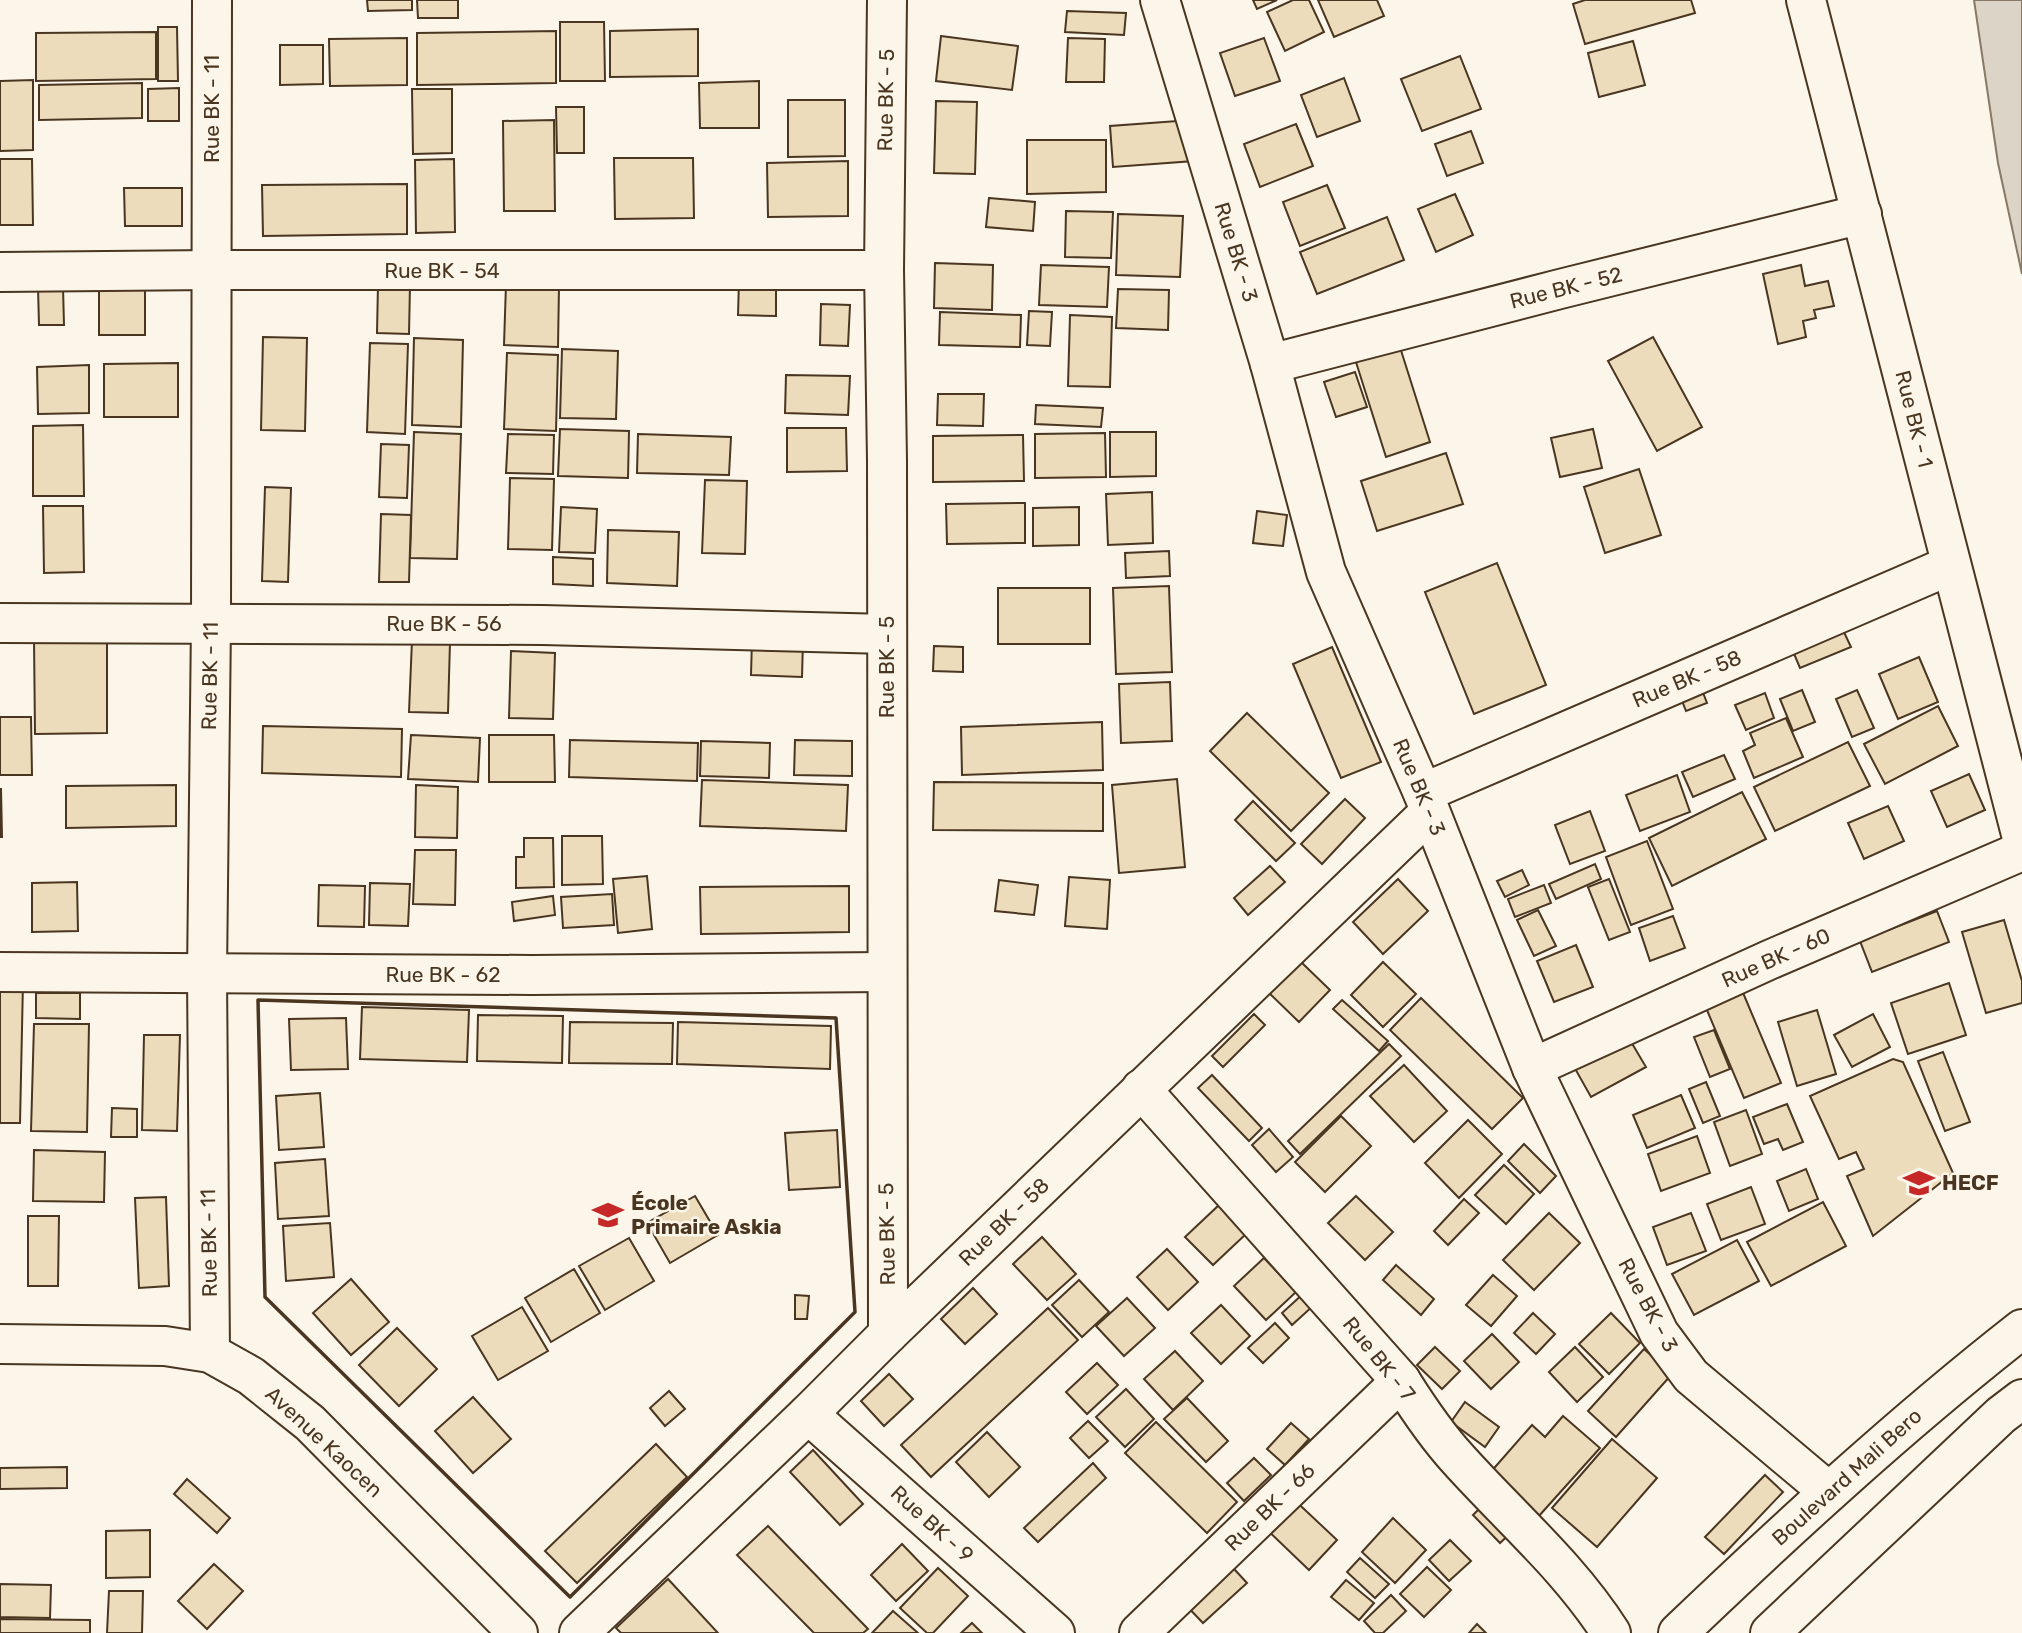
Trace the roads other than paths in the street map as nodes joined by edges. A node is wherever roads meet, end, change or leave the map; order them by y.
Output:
1 (212, 0) edge
2 (887, 0) edge
3 (1160, 0) edge
4 (1805, 0) edge
5 (1862, 214) junction
6 (212, 270) junction
7 (884, 270) junction
8 (0, 272) edge
9 (1270, 364) junction
10 (1951, 565) junction
11 (211, 622) junction
12 (0, 623) edge
13 (887, 634) junction
14 (1426, 803) junction
15 (2022, 838) edge
16 (2022, 851) edge
17 (0, 972) edge
18 (886, 972) junction
19 (206, 974) junction
20 (1532, 1068) junction
21 (1141, 1089) junction
22 (2022, 1329) edge
23 (887, 1334) junction
24 (0, 1344) edge
25 (210, 1353) junction
26 (1401, 1381) junction
27 (2022, 1399) edge
28 (808, 1414) junction
29 (1829, 1492) junction
30 (518, 1633) edge
31 (579, 1633) edge
32 (1055, 1633) edge
33 (1139, 1633) edge
34 (1611, 1633) edge
35 (1678, 1633) edge
36 (1770, 1633) edge

1 - 6 street, Rue BK - 11
2 - 7 street, Rue BK - 5
3 - 9 street, Rue BK - 3
4 - 5 street, Rue BK - 1
5 - 9 street, Rue BK - 52
5 - 10 street, Rue BK - 1
6 - 7 street, Rue BK - 54
6 - 8 street, Rue BK - 54
6 - 11 street, Rue BK - 11
7 - 13 street, Rue BK - 5
9 - 14 street, Rue BK - 3
10 - 14 street, Rue BK - 58
10 - 15 street, Rue BK - 1
11 - 12 street, Rue BK - 56
11 - 13 street, Rue BK - 56
11 - 19 street, Rue BK - 11
13 - 18 street, Rue BK - 5
14 - 20 street, Rue BK - 3
14 - 21 street, Rue BK - 58
16 - 20 street, Rue BK - 60
17 - 19 street, Rue BK - 62
18 - 19 street, Rue BK - 62
18 - 23 street, Rue BK - 5
19 - 25 street, Rue BK - 11
20 - 29 street, Rue BK - 3
21 - 23 street, Rue BK - 58
21 - 26 street, Rue BK - 7
22 - 29 street, Boulevard Mali Bero
23 - 28 street, Rue BK - 58
24 - 25 street, Avenue Kaocen
25 - 30 street, Avenue Kaocen
26 - 33 street, Rue BK - 66
26 - 34 street, Rue BK - 7
27 - 36 street
28 - 31 street, Rue BK - 58
28 - 32 street, Rue BK - 9
29 - 35 street, Boulevard Mali Bero

